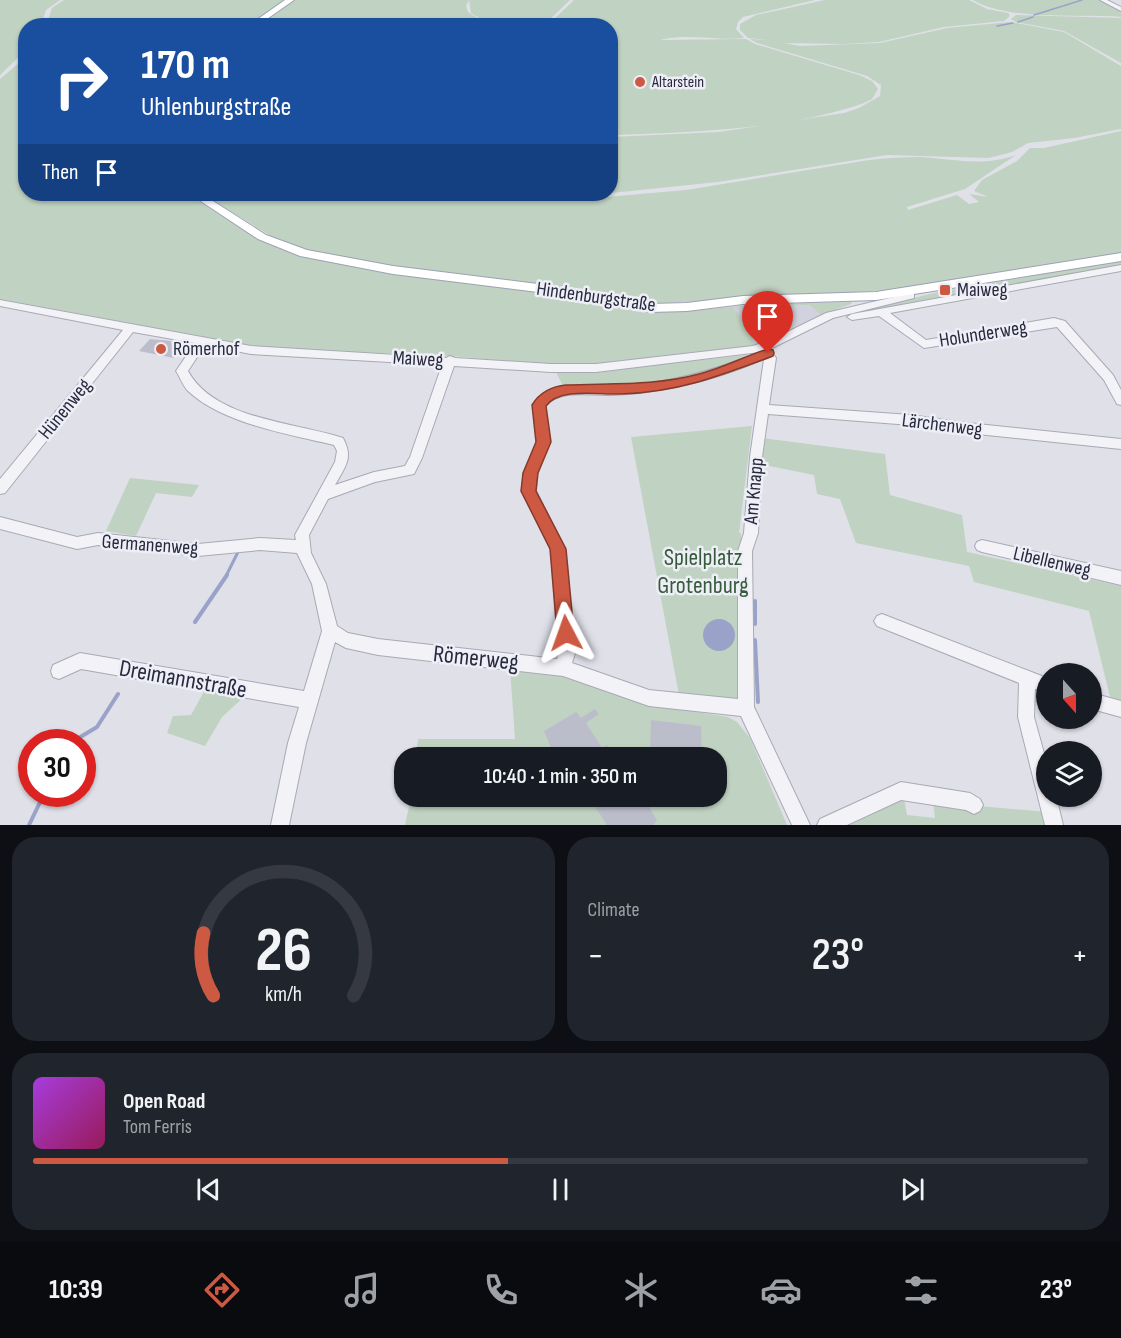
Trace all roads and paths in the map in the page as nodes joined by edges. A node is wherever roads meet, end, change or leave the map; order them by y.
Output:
1 (290, 0) edge
2 (1103, 0) edge
3 (1121, 9) edge
4 (263, 18) edge
5 (206, 201) edge
6 (1121, 257) edge
7 (1121, 268) edge
8 (909, 292) junction
9 (0, 303) edge
10 (881, 312) junction
11 (830, 315) junction
12 (130, 328) junction
13 (202, 342) junction
14 (766, 350) junction
15 (450, 360) junction
16 (1121, 401) edge
17 (764, 410) junction
18 (1121, 444) edge
19 (0, 489) edge
20 (326, 494) junction
21 (0, 524) edge
22 (982, 546) dead end
23 (303, 547) junction
24 (1121, 578) edge
25 (882, 621) dead end
26 (330, 631) junction
27 (563, 668) junction
28 (59, 671) dead end
29 (1027, 680) junction
30 (1036, 683) edge
31 (309, 700) junction
32 (1102, 704) edge
33 (746, 708) junction
34 (1121, 709) edge
35 (974, 805) dead end
36 (279, 825) edge
37 (801, 825) edge
38 (826, 825) edge
39 (1054, 825) edge

1 - 4 main road
2 - 3 street
5 - 8 main road, Hindenburgstraße
6 - 8 main road, Hindenburgstraße
7 - 10 street, Maiweg
8 - 11 street, Maiweg
9 - 12 street, Maiweg
10 - 11 street, Maiweg
10 - 16 street, Holunderweg
11 - 14 street, Maiweg
12 - 13 street, Maiweg
12 - 19 street, Hünenweg
13 - 15 street, Maiweg
13 - 20 street
14 - 15 street, Maiweg
14 - 17 street, Am Knapp
14 - 27 street
15 - 20 street
17 - 18 street, Lärchenweg
17 - 33 street, Am Knapp
20 - 23 street
21 - 23 street, Germanenweg
22 - 24 street, Libellenweg
23 - 26 street
25 - 29 street
26 - 27 street, Römerweg
26 - 31 street
27 - 33 street, Römerweg
28 - 31 street, Dreimannstraße
29 - 30 street
29 - 39 street
31 - 36 street
32 - 34 street
33 - 37 street
35 - 38 street

